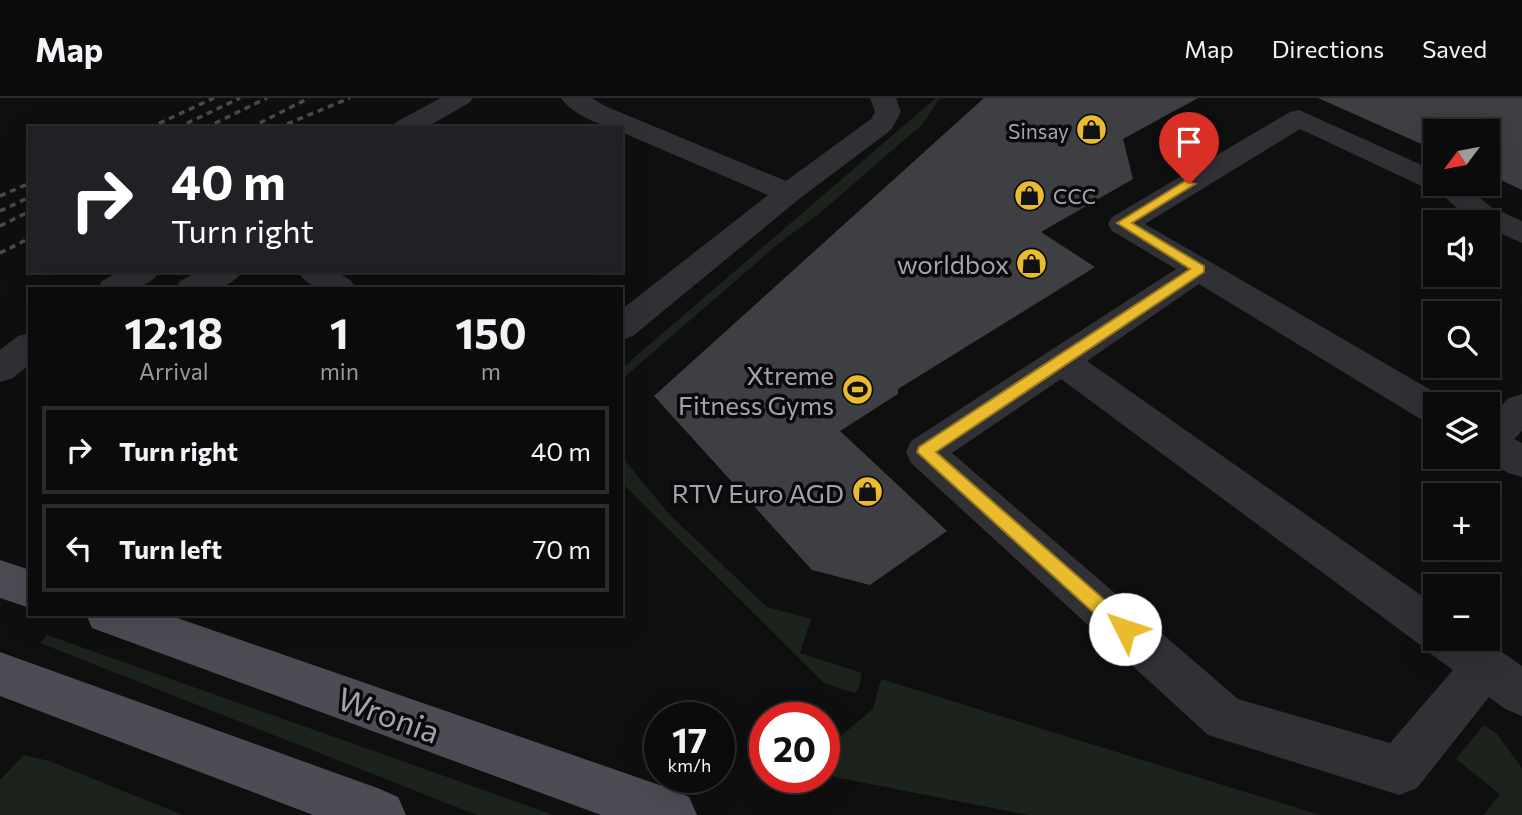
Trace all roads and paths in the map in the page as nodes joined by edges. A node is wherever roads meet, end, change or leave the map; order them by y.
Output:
1 (460, 98) edge
2 (574, 98) edge
3 (883, 98) edge
4 (409, 126) edge
5 (1423, 176) edge
6 (789, 193) junction
7 (1461, 196) edge
8 (1522, 233) edge
9 (1199, 269) junction
10 (141, 273) edge
11 (222, 273) edge
12 (316, 273) edge
13 (117, 287) edge
14 (196, 287) edge
15 (338, 287) edge
16 (623, 326) edge
17 (28, 347) edge
18 (1062, 361) junction
19 (0, 369) edge
20 (28, 371) edge
21 (0, 385) edge
22 (1423, 403) edge
23 (1522, 408) edge
24 (1500, 430) edge
25 (1500, 449) edge
26 (1522, 462) edge
27 (0, 579) edge
28 (28, 588) edge
29 (114, 616) edge
30 (1423, 621) edge
31 (1464, 651) edge
32 (1485, 666) junction
33 (0, 674) edge
34 (1522, 693) edge
35 (380, 815) edge
36 (671, 815) edge

1 - 4 lane
2 - 6 lane
3 - 6 lane
5 - 9 lane
6 - 16 lane
7 - 8 lane
9 - 18 lane
9 - 22 lane
10 - 13 lane
11 - 14 lane
12 - 15 lane
17 - 19 lane
18 - 30 lane
18 - 32 lane
20 - 21 lane
23 - 24 lane
25 - 26 lane
27 - 28 main road
29 - 36 main road, Wronia
31 - 32 lane
32 - 34 lane
33 - 35 main road

